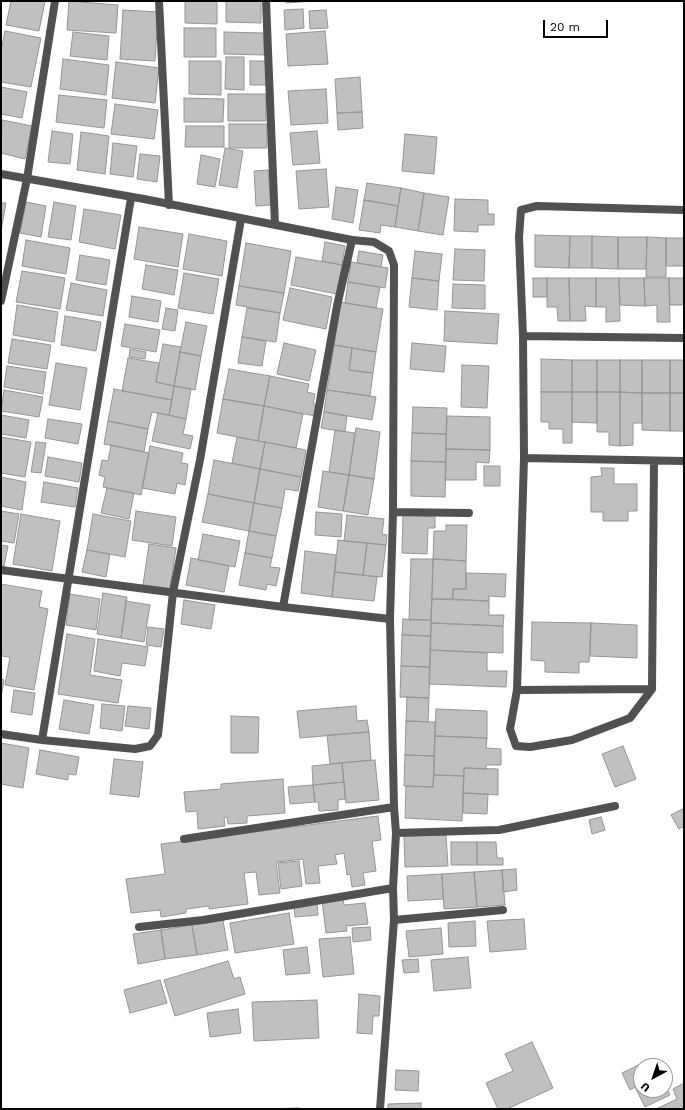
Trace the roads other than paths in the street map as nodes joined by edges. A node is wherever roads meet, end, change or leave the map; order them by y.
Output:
1 (55, 1) edge
2 (159, 1) edge
3 (266, 1) edge
4 (1, 174) edge
5 (27, 179) junction
6 (131, 198) junction
7 (169, 205) junction
8 (684, 210) edge
9 (241, 219) junction
10 (275, 225) junction
11 (352, 240) junction
12 (1, 301) edge
13 (523, 336) junction
14 (684, 338) edge
15 (524, 458) junction
16 (654, 460) junction
17 (684, 461) edge
18 (392, 512) junction
19 (469, 513) dead end
20 (1, 570) edge
21 (68, 578) junction
22 (173, 592) junction
23 (283, 606) junction
24 (390, 619) junction
25 (652, 689) junction
26 (517, 690) junction
27 (1, 734) edge
28 (42, 740) junction
29 (615, 806) dead end
30 (394, 807) junction
31 (396, 833) junction
32 (184, 839) dead end
33 (393, 888) junction
34 (503, 910) dead end
35 (394, 920) junction
36 (140, 927) dead end
37 (380, 1109) edge

1 - 5 street
2 - 7 street
3 - 10 street
4 - 5 street
5 - 6 street
5 - 12 street
6 - 7 street
6 - 21 street
7 - 9 street
8 - 13 street
9 - 10 street
9 - 22 street
10 - 11 street
11 - 18 street
11 - 23 street
13 - 14 street
13 - 15 street
15 - 16 street
15 - 26 street
16 - 17 street
16 - 25 street
18 - 19 street
18 - 24 street
20 - 21 street
21 - 22 street
21 - 28 street
22 - 23 street
22 - 28 street
23 - 24 street
24 - 30 street
25 - 26 street
25 - 26 street
27 - 28 street
29 - 31 street
30 - 31 street
30 - 32 street
31 - 33 street
33 - 35 street
33 - 36 street
34 - 35 street
35 - 37 street

